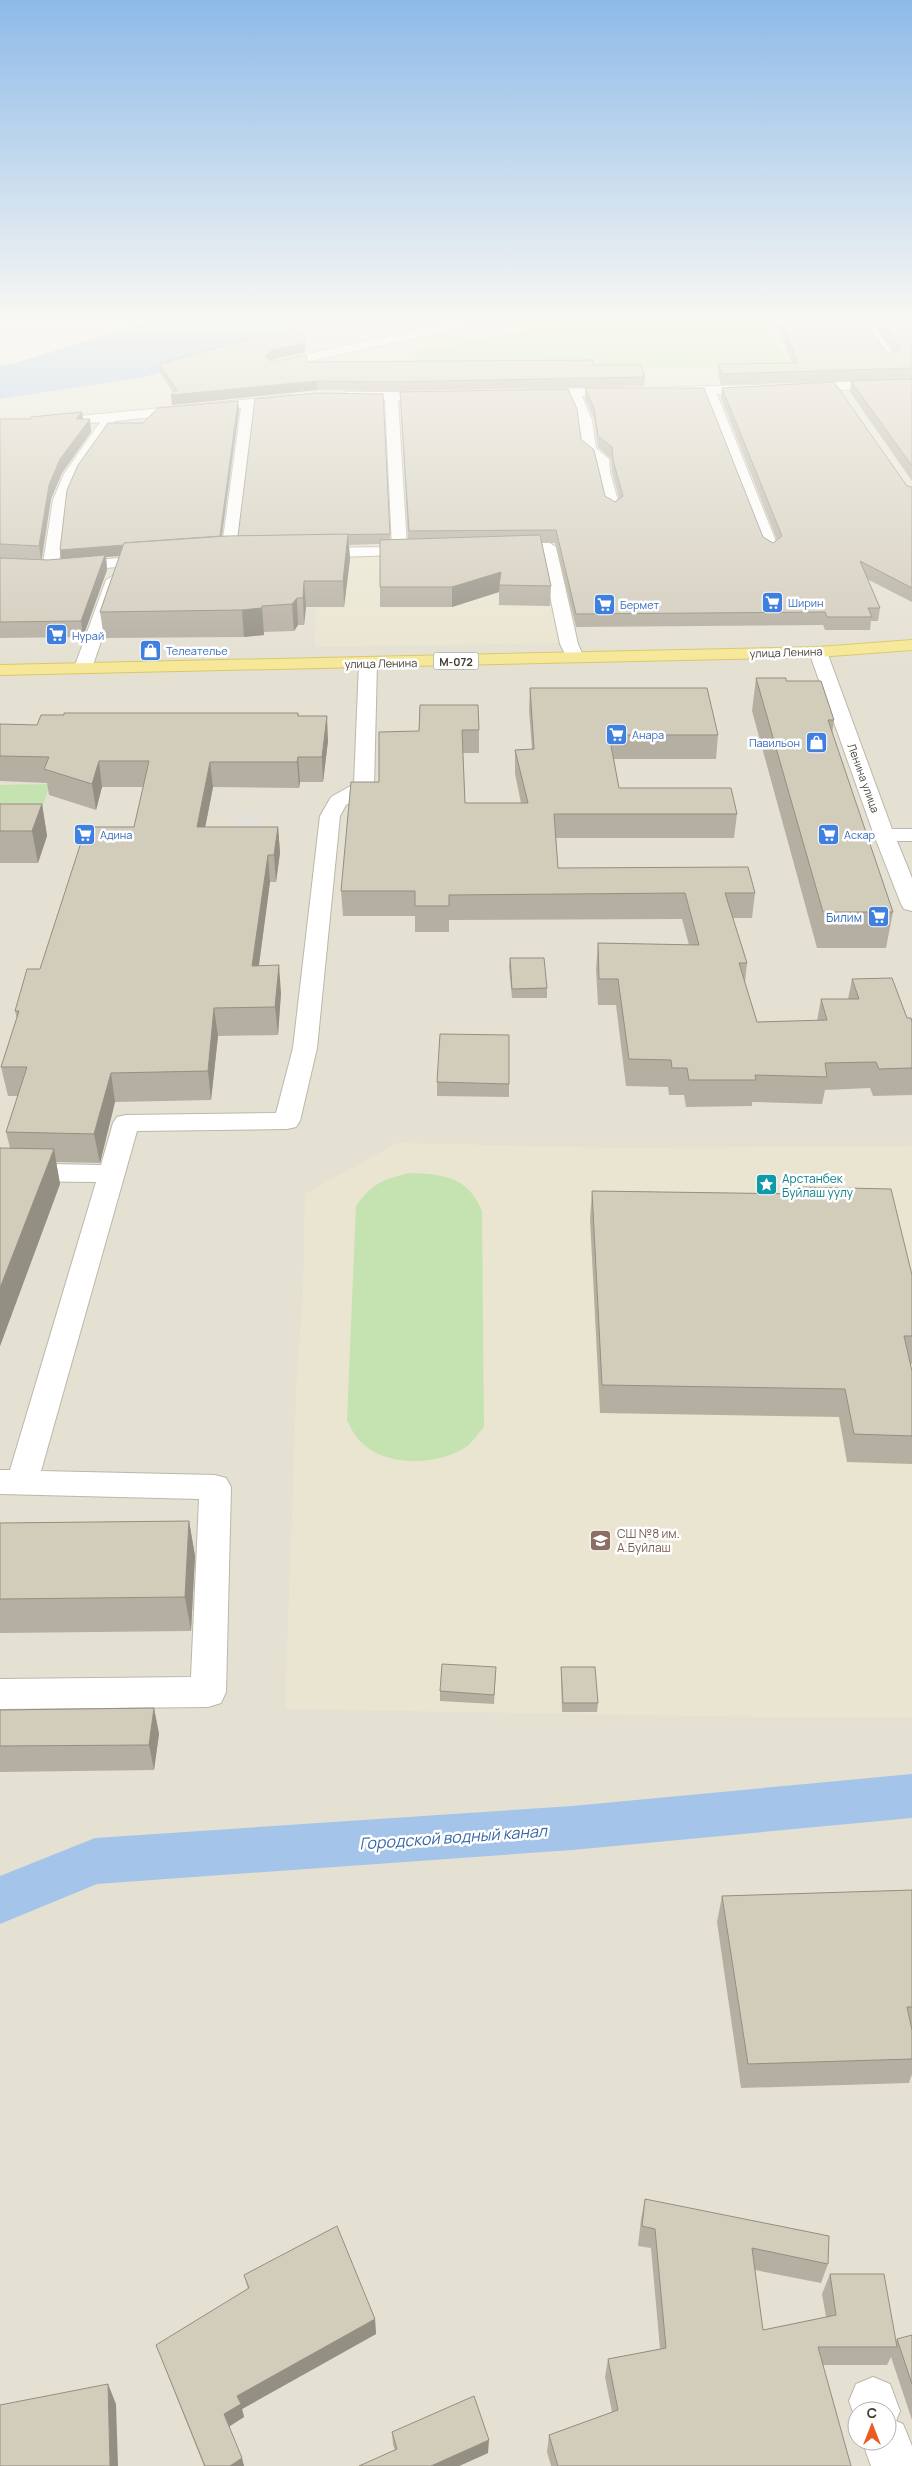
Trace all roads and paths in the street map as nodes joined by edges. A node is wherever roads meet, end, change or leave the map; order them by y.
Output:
1 (97, 436) edge
2 (244, 436) edge
3 (393, 436) edge
4 (587, 436) edge
5 (727, 436) edge
6 (613, 508) edge
7 (489, 549) edge
8 (771, 549) edge
9 (430, 551) edge
10 (400, 552) junction
11 (295, 553) edge
12 (229, 554) junction
13 (248, 554) edge
14 (209, 556) edge
15 (170, 559) edge
16 (120, 562) junction
17 (0, 566) edge
18 (50, 568) junction
19 (912, 645) edge
20 (818, 652) junction
21 (575, 658) junction
22 (368, 663) junction
23 (84, 668) junction
24 (0, 670) edge
25 (884, 835) junction
26 (912, 835) edge
27 (912, 904) edge
28 (0, 1172) edge
29 (111, 1174) junction
30 (11, 1482) edge
31 (0, 1694) edge
32 (890, 2451) edge
33 (895, 2466) edge

1 - 18 street
2 - 12 street
3 - 10 street
4 - 6 street
5 - 8 street
7 - 21 street
9 - 10 street
10 - 11 street
12 - 13 street
12 - 14 street
15 - 16 street
16 - 18 street
16 - 23 street
17 - 18 street
19 - 20 main road, улица Ленина / М-072
20 - 21 main road, улица Ленина / М-072
20 - 25 street, Ленина улица
21 - 22 main road, улица Ленина / М-072
22 - 23 main road, улица Ленина / М-072
22 - 29 street
23 - 24 main road, улица Ленина / М-072
25 - 26 street
25 - 27 street, Ленина улица
28 - 29 street
29 - 30 street
30 - 31 street
32 - 33 street

